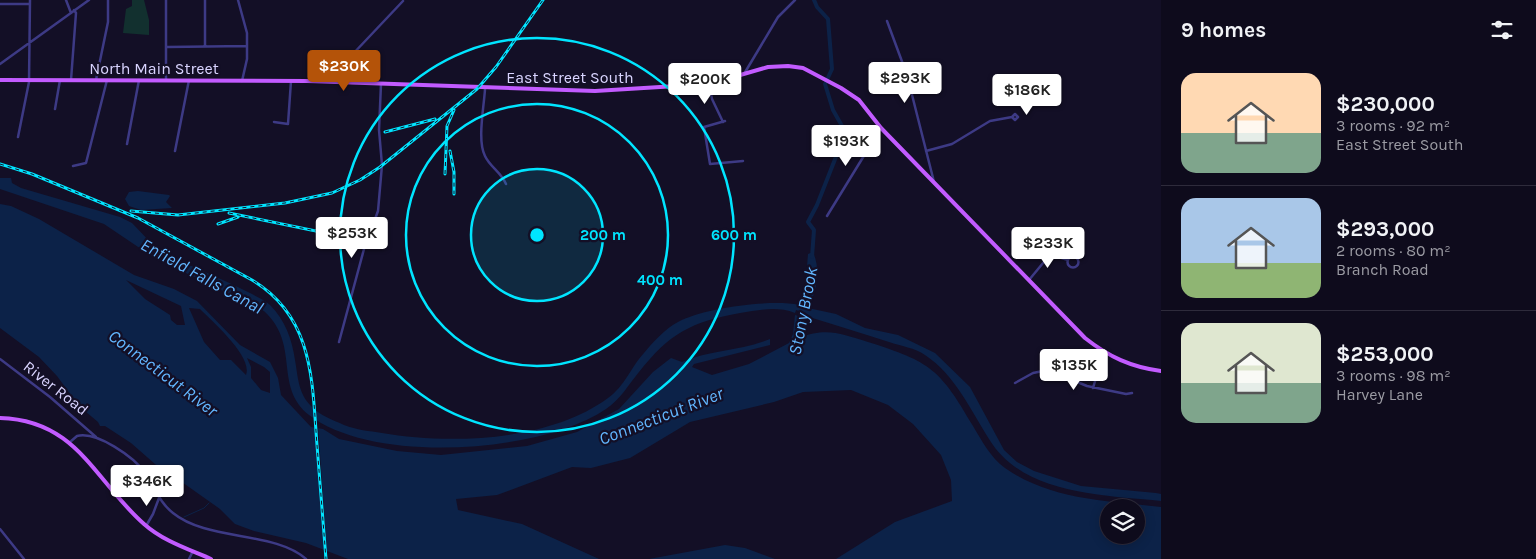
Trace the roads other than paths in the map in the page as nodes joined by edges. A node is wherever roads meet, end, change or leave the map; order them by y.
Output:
1 (30, 0) edge
2 (66, 0) edge
3 (89, 0) edge
4 (108, 0) edge
5 (166, 0) edge
6 (205, 0) edge
7 (238, 0) edge
8 (794, 0) edge
9 (403, 1) dead end
10 (0, 4) edge
11 (30, 4) junction
12 (73, 11) junction
13 (887, 21) dead end
14 (30, 43) junction
15 (205, 46) junction
16 (247, 46) junction
17 (167, 47) junction
18 (0, 64) edge
19 (744, 74) junction
20 (0, 80) edge
21 (29, 80) junction
22 (60, 80) junction
23 (71, 80) junction
24 (96, 80) junction
25 (107, 80) junction
26 (139, 80) junction
27 (166, 80) junction
28 (189, 80) junction
29 (242, 81) junction
30 (291, 81) junction
31 (307, 81) joint
32 (347, 83) junction
33 (381, 84) junction
34 (709, 84) junction
35 (485, 89) junction
36 (55, 109) dead end
37 (1012, 117) dead end
38 (274, 122) dead end
39 (881, 128) junction
40 (18, 137) dead end
41 (127, 144) dead end
42 (175, 150) dead end
43 (926, 151) junction
44 (743, 161) dead end
45 (73, 166) dead end
46 (934, 183) junction
47 (506, 184) dead end
48 (827, 216) dead end
49 (1068, 260) junction
50 (1029, 280) junction
51 (339, 342) dead end
52 (1106, 354) junction
53 (0, 358) edge
54 (1161, 371) edge
55 (1015, 383) dead end
56 (1093, 388) junction
57 (1132, 393) dead end
58 (0, 418) edge
59 (96, 437) junction
60 (70, 442) junction
61 (159, 498) junction
62 (146, 526) junction
63 (0, 529) edge
64 (193, 551) junction
65 (24, 559) edge
66 (189, 559) edge
67 (212, 559) edge
68 (306, 559) edge

1 - 11 street
2 - 12 street
3 - 12 street
4 - 24 street
5 - 17 street
6 - 15 street
7 - 16 street
8 - 19 street
9 - 32 street
10 - 11 street
11 - 14 street
12 - 14 street
12 - 23 street
13 - 43 street
14 - 18 street
14 - 21 street
15 - 16 street
15 - 17 street
16 - 29 street
17 - 27 street
19 - 34 main road, East Street South
19 - 39 main road, East Street South
20 - 21 main road, North Main Street
21 - 22 main road, North Main Street
21 - 40 street
22 - 23 main road, North Main Street
22 - 36 street
23 - 24 main road, North Main Street
24 - 25 main road, North Main Street
25 - 26 main road, North Main Street
25 - 45 street
26 - 27 main road, North Main Street
26 - 41 street
27 - 28 main road, North Main Street
28 - 29 main road, North Main Street
28 - 42 street
29 - 30 main road, North Main Street
30 - 31 main road, North Main Street
30 - 38 street
31 - 32 main road, East Street South
32 - 33 main road, East Street South
33 - 35 main road, East Street South
33 - 51 street
34 - 35 main road, East Street South
34 - 44 street
35 - 47 street
37 - 43 street
39 - 46 main road, East Street South
39 - 48 street
43 - 46 street
46 - 50 main road, East Street South
49 - 49 street
49 - 50 street
50 - 52 main road, East Street South
52 - 54 main road, East Street South
52 - 56 street
53 - 59 street, River Road
55 - 56 street
56 - 57 street
58 - 60 main road
59 - 60 street
59 - 61 street, River Road
60 - 62 main road
61 - 62 street
61 - 68 street, River Road
62 - 64 main road
63 - 65 street
64 - 66 street
64 - 67 main road

